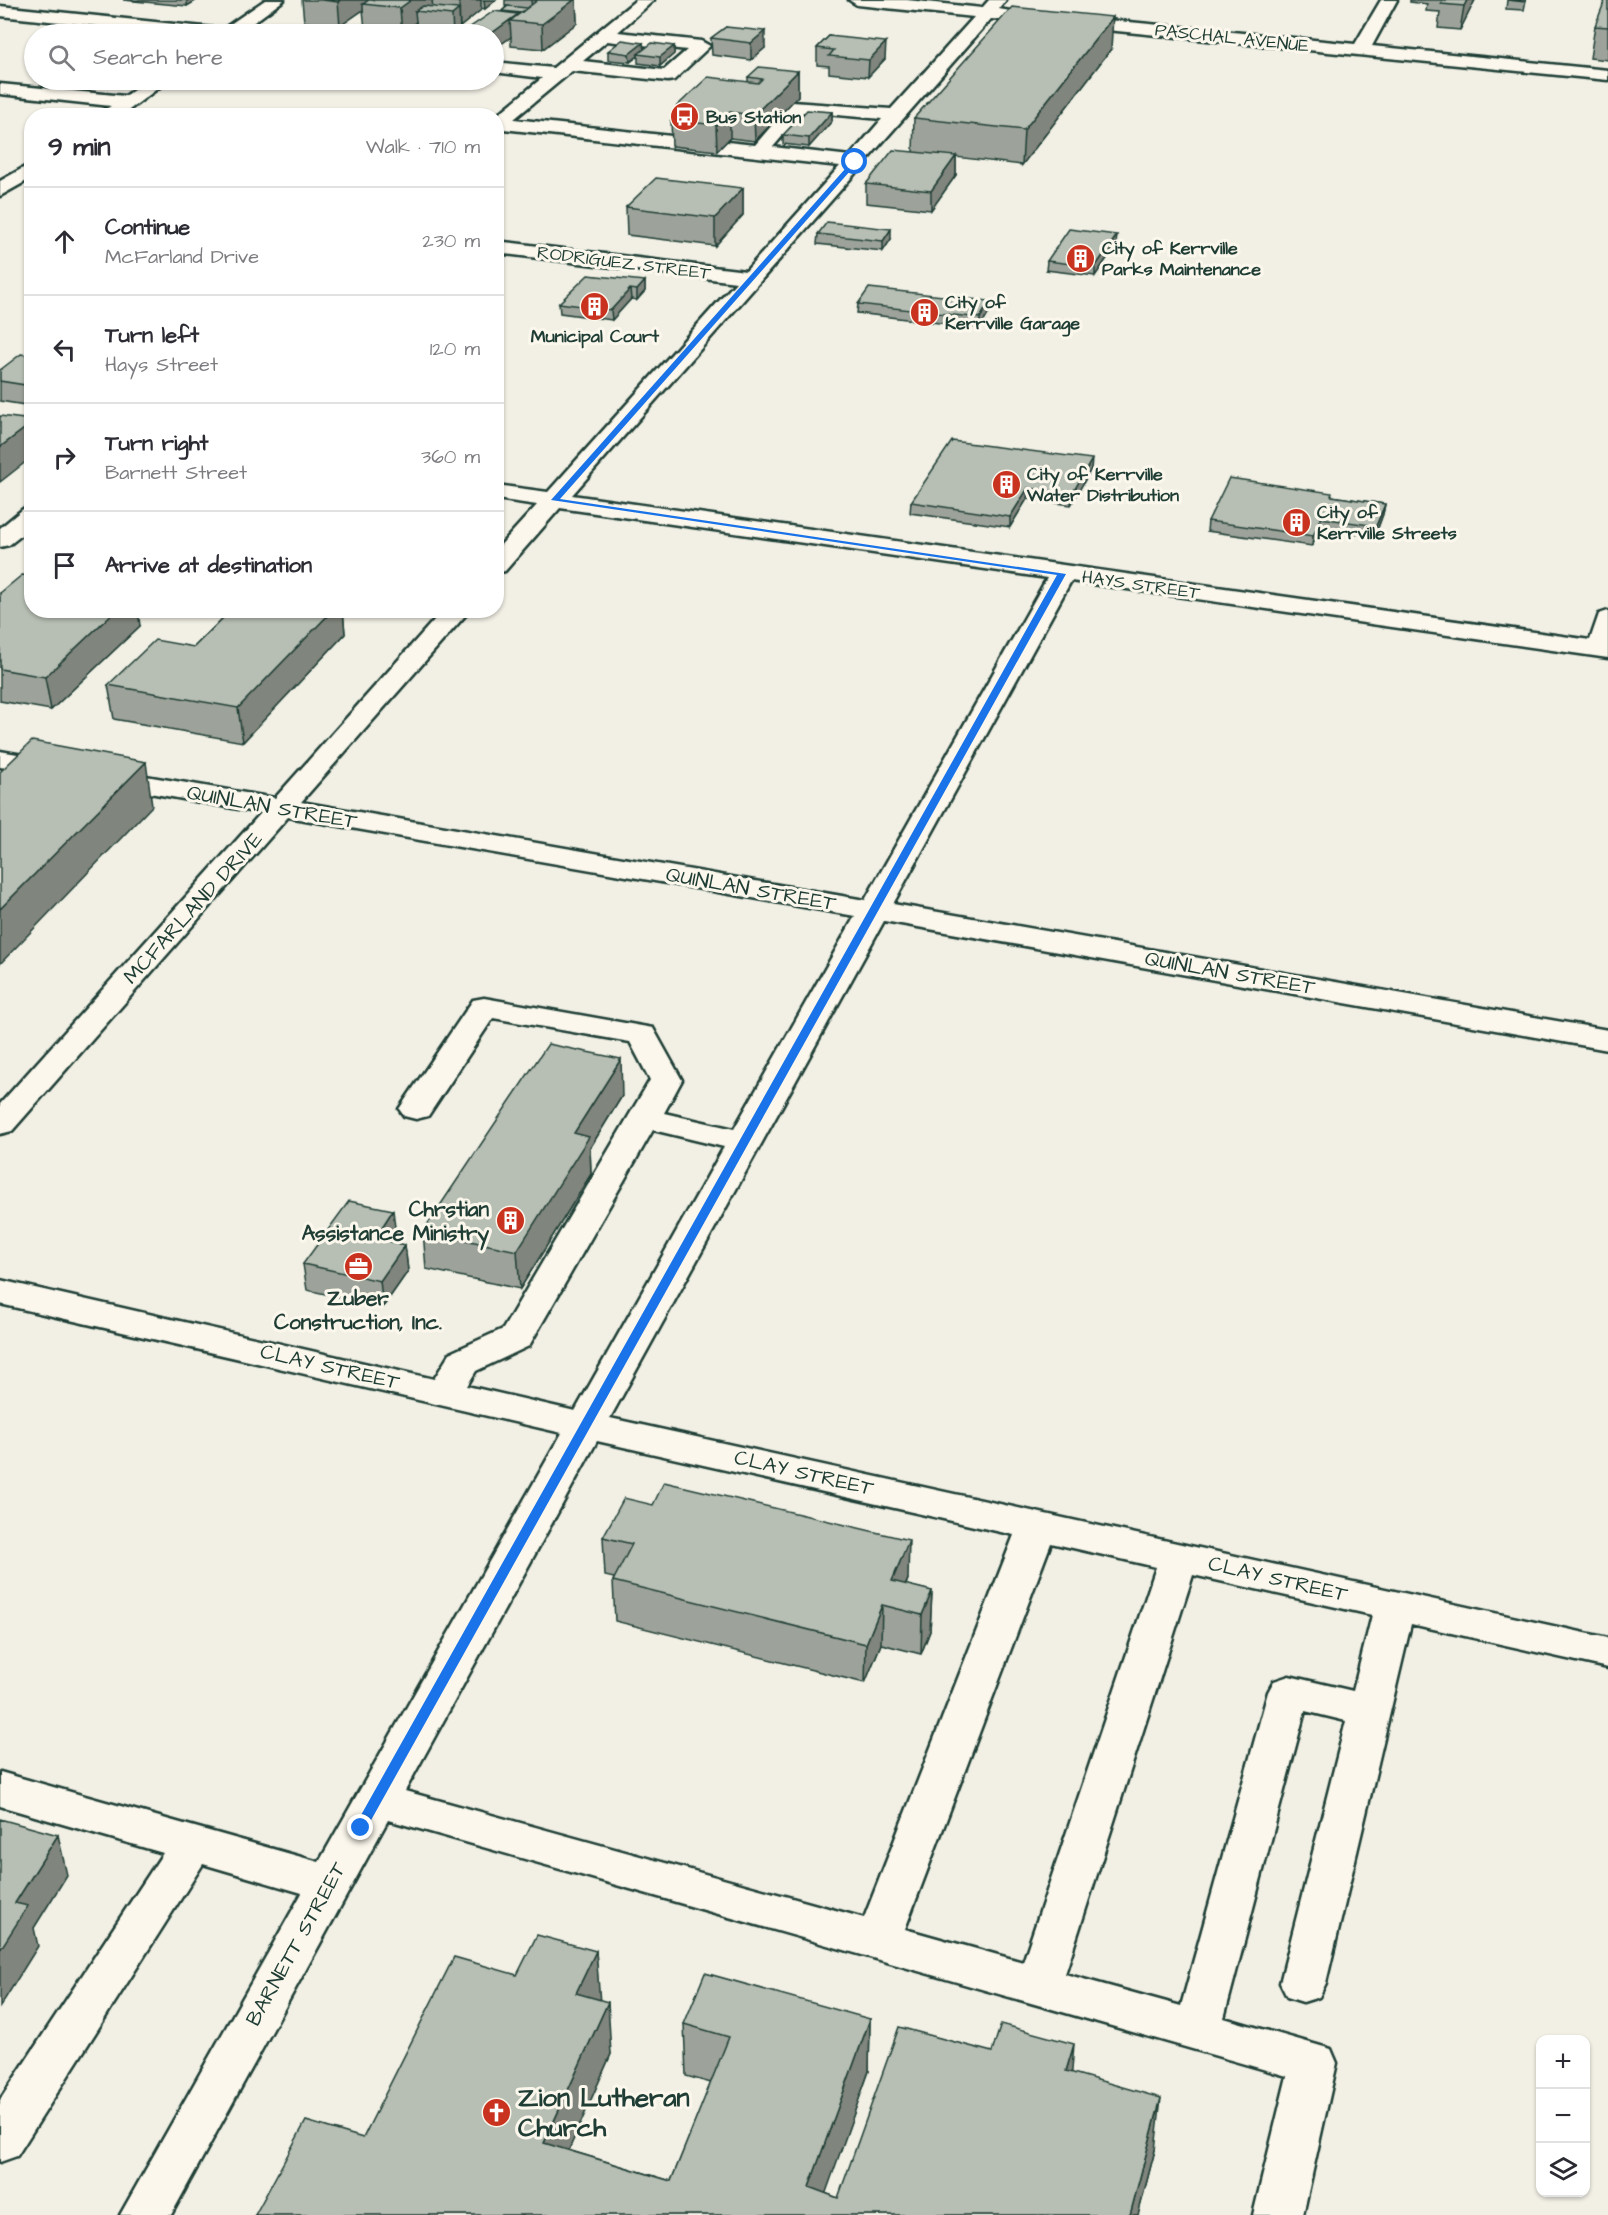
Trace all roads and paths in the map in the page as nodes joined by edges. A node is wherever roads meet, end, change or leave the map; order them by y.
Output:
1 (276, 0) edge
2 (646, 0) edge
3 (856, 0) edge
4 (1389, 0) edge
5 (993, 7) edge
6 (0, 11) edge
7 (1022, 17) edge
8 (1045, 19) edge
9 (127, 24) edge
10 (239, 24) edge
11 (1371, 32) junction
12 (1394, 34) dead end
13 (604, 36) junction
14 (1359, 51) junction
15 (504, 67) edge
16 (563, 70) junction
17 (1608, 75) edge
18 (0, 89) edge
19 (145, 90) edge
20 (127, 102) junction
21 (523, 103) junction
22 (548, 106) dead end
23 (120, 108) edge
24 (897, 115) junction
25 (504, 119) edge
26 (504, 125) edge
27 (760, 151) junction
28 (855, 162) junction
29 (24, 174) edge
30 (2, 188) edge
31 (24, 189) edge
32 (504, 248) edge
33 (751, 279) junction
34 (504, 493) edge
35 (555, 500) junction
36 (24, 520) edge
37 (0, 540) edge
38 (504, 557) edge
39 (1062, 574) junction
40 (450, 618) edge
41 (1608, 619) edge
42 (1604, 649) edge
43 (0, 759) edge
44 (281, 809) junction
45 (873, 910) junction
46 (1608, 1040) edge
47 (416, 1109) dead end
48 (644, 1118) junction
49 (0, 1124) edge
50 (745, 1142) junction
51 (0, 1292) edge
52 (444, 1393) junction
53 (586, 1426) junction
54 (1038, 1525) junction
55 (1179, 1557) junction
56 (1395, 1605) junction
57 (1608, 1653) edge
58 (1369, 1711) junction
59 (20, 1795) edge
60 (377, 1800) junction
61 (193, 1844) junction
62 (330, 1883) junction
63 (878, 1941) junction
64 (1303, 1983) dead end
65 (1038, 1985) junction
66 (1197, 2031) junction
67 (0, 2141) edge
68 (145, 2215) edge
69 (1278, 2215) edge

1 - 10 street
2 - 13 street
3 - 5 street
4 - 11 street
5 - 7 street
5 - 24 street
6 - 9 street
8 - 14 street, PASCHAL AVENUE
11 - 12 street
11 - 14 street
13 - 16 street
13 - 16 street
14 - 17 street, PASCHAL AVENUE
15 - 16 street
16 - 21 street
18 - 20 street
19 - 20 street
20 - 23 street
21 - 22 street
21 - 25 street
24 - 27 street
24 - 28 street
26 - 27 street
27 - 28 street
28 - 33 street
29 - 30 street
30 - 31 street
32 - 33 street, RODRIGUEZ STREET
33 - 35 street
34 - 35 street, HAYS STREET
35 - 38 street
35 - 39 street, HAYS STREET
36 - 37 street
39 - 42 street, HAYS STREET
39 - 45 street, BARNETT STREET
40 - 44 street, MCFARLAND DRIVE
41 - 42 street
43 - 44 street, QUINLAN STREET
44 - 45 street, QUINLAN STREET
44 - 49 street, MCFARLAND DRIVE
45 - 46 street, QUINLAN STREET
45 - 50 street, BARNETT STREET
47 - 48 street
48 - 50 street
48 - 52 street
50 - 53 street, BARNETT STREET
51 - 52 street, CLAY STREET
52 - 53 street, CLAY STREET
53 - 54 street, CLAY STREET
53 - 60 street, BARNETT STREET
54 - 55 street, CLAY STREET
54 - 63 street
55 - 56 street, CLAY STREET
55 - 65 street
56 - 57 street, CLAY STREET
56 - 58 street
58 - 64 street
58 - 66 street
59 - 61 street
60 - 62 street, BARNETT STREET
60 - 63 street
61 - 62 street
61 - 67 street
62 - 68 street, BARNETT STREET
63 - 65 street
65 - 66 street
66 - 69 street

